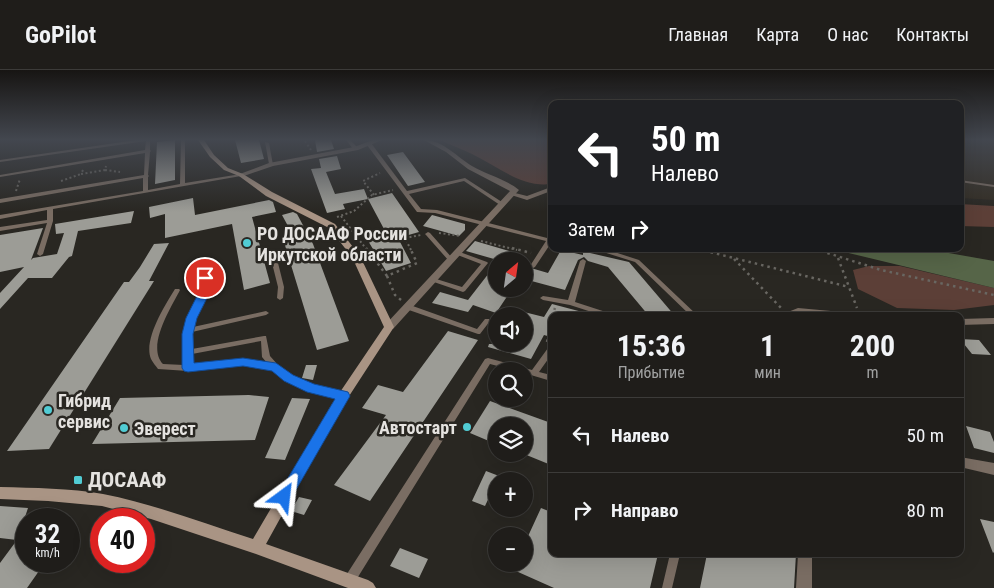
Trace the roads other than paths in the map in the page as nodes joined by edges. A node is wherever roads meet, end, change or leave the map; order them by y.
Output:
1 (70, 164) edge
2 (147, 164) edge
3 (182, 164) edge
4 (221, 164) edge
5 (271, 164) edge
6 (384, 164) edge
7 (465, 164) edge
8 (241, 175) junction
9 (0, 176) edge
10 (147, 176) junction
11 (964, 182) edge
12 (182, 186) junction
13 (994, 186) edge
14 (548, 190) edge
15 (404, 191) junction
16 (145, 192) junction
17 (513, 192) junction
18 (0, 201) edge
19 (502, 204) junction
20 (50, 208) junction
21 (0, 217) edge
22 (50, 221) junction
23 (483, 224) junction
24 (0, 229) edge
25 (428, 234) road end
26 (548, 240) edge
27 (548, 244) edge
28 (609, 252) edge
29 (40, 254) dead end
30 (454, 256) junction
31 (274, 259) dead end
32 (583, 261) dead end
33 (533, 266) dead end
34 (205, 278) dead end
35 (433, 280) junction
36 (177, 290) dead end
37 (280, 298) dead end
38 (543, 298) dead end
39 (570, 303) junction
40 (408, 307) junction
41 (598, 312) edge
42 (691, 312) edge
43 (266, 313) dead end
44 (487, 321) dead end
45 (994, 321) edge
46 (964, 322) edge
47 (389, 327) junction
48 (188, 331) junction
49 (187, 352) junction
50 (548, 354) edge
51 (276, 367) junction
52 (188, 368) junction
53 (534, 372) junction
54 (548, 377) edge
55 (344, 396) junction
56 (964, 463) edge
57 (994, 469) edge
58 (0, 493) edge
59 (256, 547) junction
60 (674, 557) edge
61 (805, 557) edge
62 (348, 581) junction
63 (368, 588) edge
64 (668, 588) edge
65 (804, 588) edge

1 - 9 lane
2 - 10 lane
3 - 12 lane
4 - 8 street
5 - 8 street
6 - 15 lane
7 - 17 street
8 - 12 lane
8 - 47 street
10 - 16 lane
10 - 18 lane
11 - 13 lane
12 - 16 lane
14 - 17 lane
15 - 19 lane
15 - 23 lane
16 - 20 lane
17 - 19 street
19 - 23 street
20 - 21 lane
20 - 22 lane
22 - 24 lane
22 - 29 lane
23 - 26 lane
23 - 30 street
25 - 30 lane
27 - 33 lane
28 - 42 lane
30 - 35 street
30 - 35 lane
31 - 37 lane
32 - 39 lane
34 - 48 lane
35 - 40 street
36 - 52 lane
38 - 39 lane
39 - 41 lane
40 - 44 lane
40 - 47 street
43 - 48 lane
45 - 46 street
47 - 55 street
48 - 49 lane
49 - 51 lane
49 - 52 lane
50 - 53 lane
51 - 52 lane
51 - 55 lane
53 - 54 lane
53 - 62 lane
55 - 59 street
56 - 57 street
58 - 59 street
59 - 62 street
60 - 64 lane
61 - 65 street
62 - 63 street

